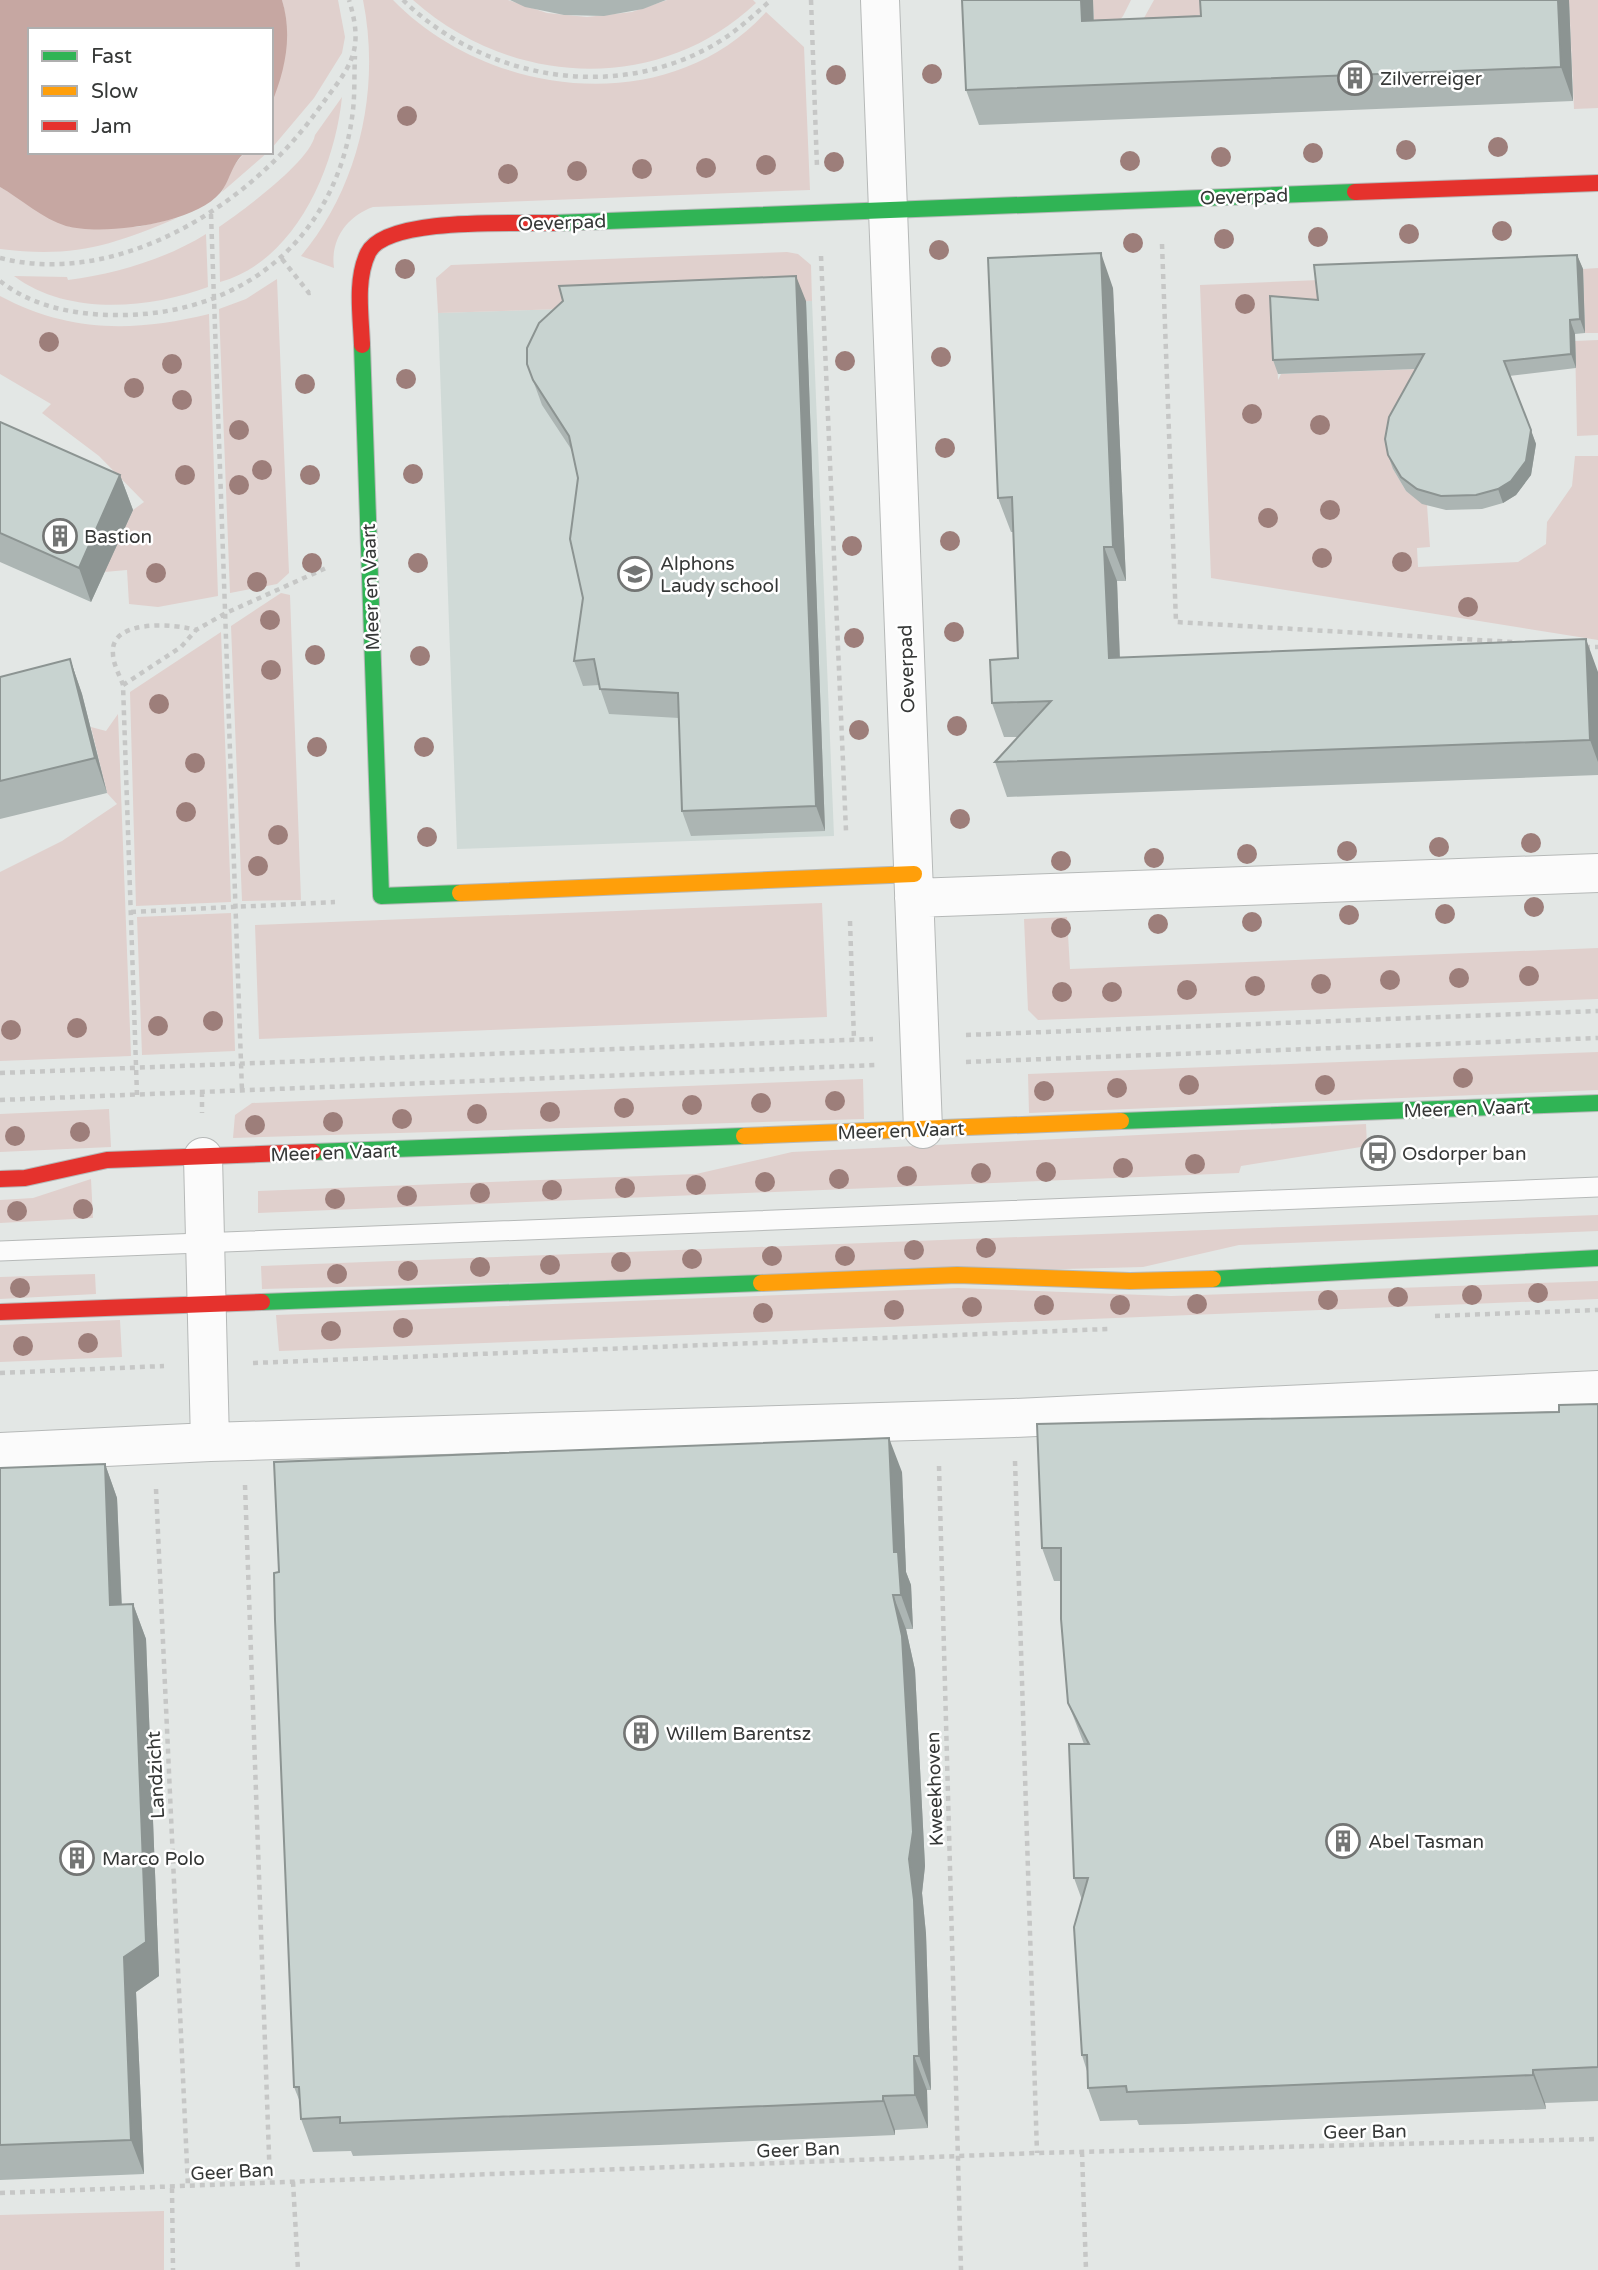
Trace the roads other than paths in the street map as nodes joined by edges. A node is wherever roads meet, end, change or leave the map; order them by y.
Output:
1 (880, 0) edge
2 (1598, 183) edge
3 (889, 209) junction
4 (360, 291) joint
5 (1598, 873) edge
6 (914, 886) junction
7 (1598, 1103) edge
8 (923, 1129) junction
9 (203, 1157) junction
10 (0, 1179) edge
11 (1598, 1187) edge
12 (205, 1243) junction
13 (0, 1251) edge
14 (1598, 1258) edge
15 (206, 1304) junction
16 (0, 1312) edge
17 (1598, 1391) edge
18 (227, 1442) junction
19 (0, 1452) edge

1 - 3 street, Oeverpad
2 - 3 main road, Oeverpad
3 - 4 main road, Oeverpad
3 - 6 street, Oeverpad
4 - 6 main road, Meer en Vaart
5 - 6 street
6 - 8 street, Oeverpad
7 - 8 main road, Meer en Vaart
8 - 9 main road, Meer en Vaart
9 - 10 main road, Meer en Vaart
9 - 12 street
11 - 12 lane
12 - 13 lane
12 - 15 street
14 - 15 main road
15 - 16 main road
15 - 18 street
17 - 18 street
18 - 19 street

